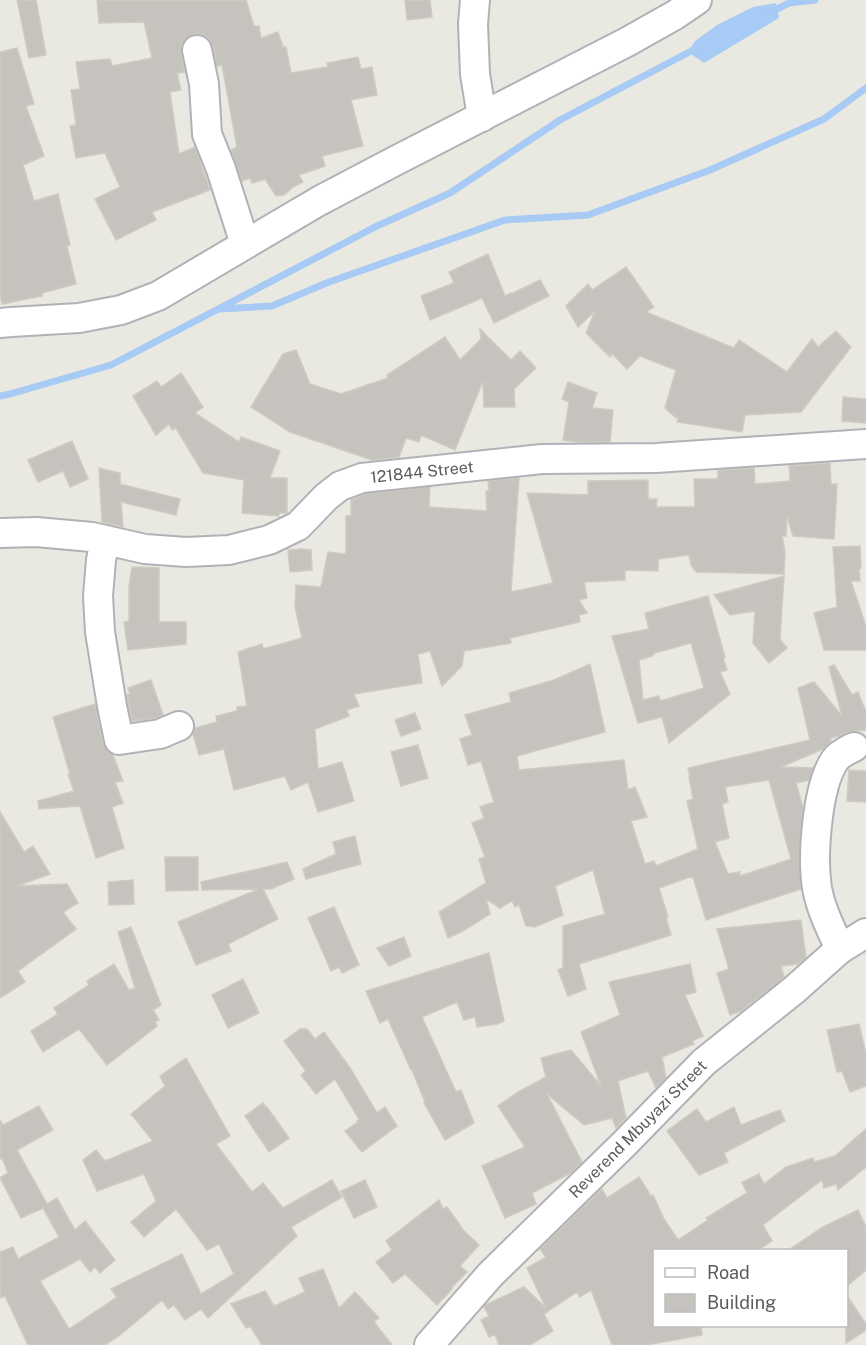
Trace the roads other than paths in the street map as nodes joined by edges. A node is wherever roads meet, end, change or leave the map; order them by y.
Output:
1 (475, 0) edge
2 (697, 0) edge
3 (196, 50) dead end
4 (482, 117) junction
5 (245, 244) junction
6 (0, 323) edge
7 (866, 444) edge
8 (0, 533) edge
9 (105, 540) junction
10 (179, 726) dead end
11 (854, 747) dead end
12 (866, 933) edge
13 (840, 949) junction
14 (429, 1345) edge

1 - 4 street
2 - 4 street
3 - 5 street
4 - 5 street
5 - 6 street
7 - 9 street, 121844 Street
8 - 9 street, 121844 Street
9 - 10 street
11 - 13 street
12 - 13 street, Reverend Mbuyazi Street
13 - 14 street, Reverend Mbuyazi Street

